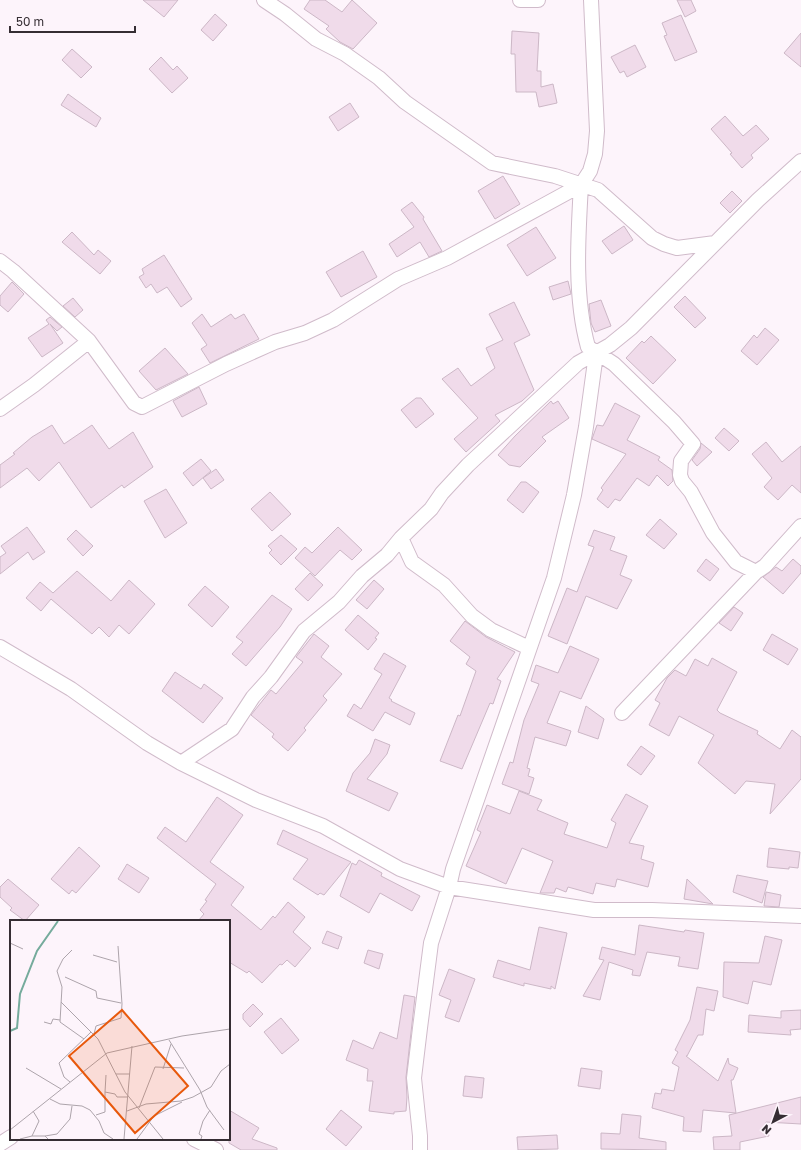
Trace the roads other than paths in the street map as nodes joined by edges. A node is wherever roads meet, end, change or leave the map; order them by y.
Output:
1 (264, 0) edge
2 (520, 0) edge
3 (538, 0) edge
4 (592, 0) edge
5 (801, 161) edge
6 (581, 185) junction
7 (715, 243) junction
8 (0, 261) edge
9 (90, 341) junction
10 (596, 354) junction
11 (0, 409) edge
12 (801, 526) edge
13 (401, 538) junction
14 (756, 572) junction
15 (0, 647) edge
16 (529, 648) junction
17 (622, 713) dead end
18 (181, 763) junction
19 (449, 887) junction
20 (801, 916) edge
21 (10, 1138) edge
22 (196, 1140) edge
23 (0, 1144) edge
24 (216, 1150) edge
25 (420, 1150) edge

1 - 6 street
2 - 3 street
4 - 6 street
5 - 7 street
6 - 7 street
6 - 9 street
6 - 10 street
7 - 10 street
8 - 9 street
9 - 11 street
10 - 13 street
10 - 14 street
10 - 16 street
12 - 14 street
13 - 16 street
13 - 18 street
14 - 17 street
15 - 18 street
16 - 19 street
18 - 19 street
19 - 20 street
19 - 25 street
21 - 23 street
22 - 24 street

